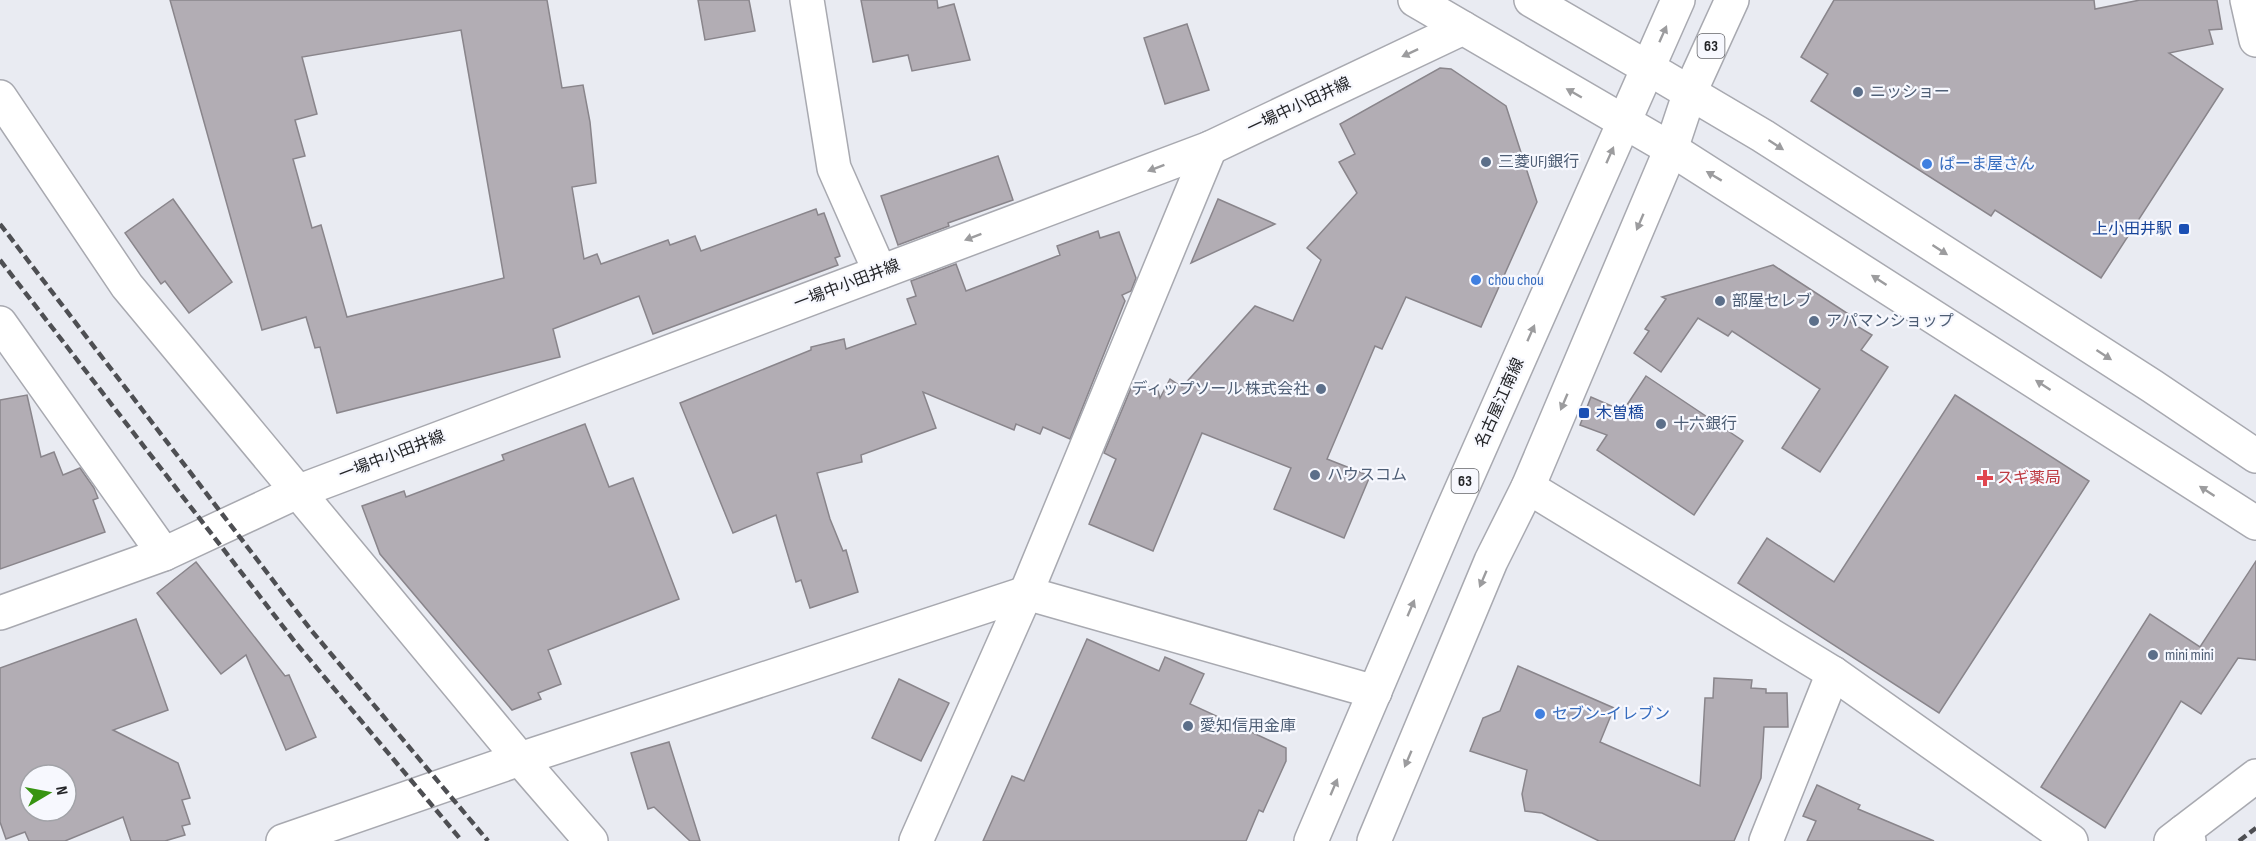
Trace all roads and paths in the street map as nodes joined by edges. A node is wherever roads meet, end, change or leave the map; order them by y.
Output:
1 (807, 0) edge
2 (1415, 0) edge
3 (1531, 0) edge
4 (1678, 0) edge
5 (1732, 0) edge
6 (2247, 0) edge
7 (1463, 28) junction
8 (2256, 40) edge
9 (1648, 68) junction
10 (1690, 92) junction
11 (0, 97) edge
12 (1625, 122) junction
13 (1210, 148) junction
14 (1671, 149) junction
15 (880, 272) junction
16 (0, 323) edge
17 (2256, 456) edge
18 (1528, 486) junction
19 (297, 492) junction
20 (2256, 523) edge
21 (164, 554) junction
22 (1026, 593) junction
23 (0, 613) edge
24 (1833, 674) junction
25 (1375, 692) junction
26 (520, 759) junction
27 (2256, 776) edge
28 (327, 834) edge
29 (2181, 838) edge
30 (283, 841) edge
31 (591, 841) edge
32 (916, 841) edge
33 (1311, 841) edge
34 (1374, 841) edge
35 (1766, 841) edge
36 (2071, 841) edge

1 - 15 street
2 - 7 street
3 - 9 street
9 -> 4 street, 名古屋江南線 / 63
5 - 10 street, 63
6 - 8 street
12 -> 7 street
7 -> 13 street, 一場中小田井線
9 - 10 street
9 - 12 street, 名古屋江南線 / 63
10 - 14 street, 63
10 -> 17 street
11 - 19 street
12 - 14 street
25 -> 12 street, 名古屋江南線 / 63
13 -> 15 street, 一場中小田井線
13 - 22 street
14 -> 18 street, 63
20 -> 14 street
15 - 19 street, 一場中小田井線
16 - 21 street
18 - 24 street
18 -> 34 street, 63
19 - 21 street, 一場中小田井線
19 - 26 street
21 - 23 street, 一場中小田井線
22 - 25 street
22 - 26 street
22 - 32 street
24 - 35 street
24 - 36 street
33 -> 25 street, 名古屋江南線 / 63
26 - 28 street
26 - 31 street
27 - 29 street
28 - 30 street

